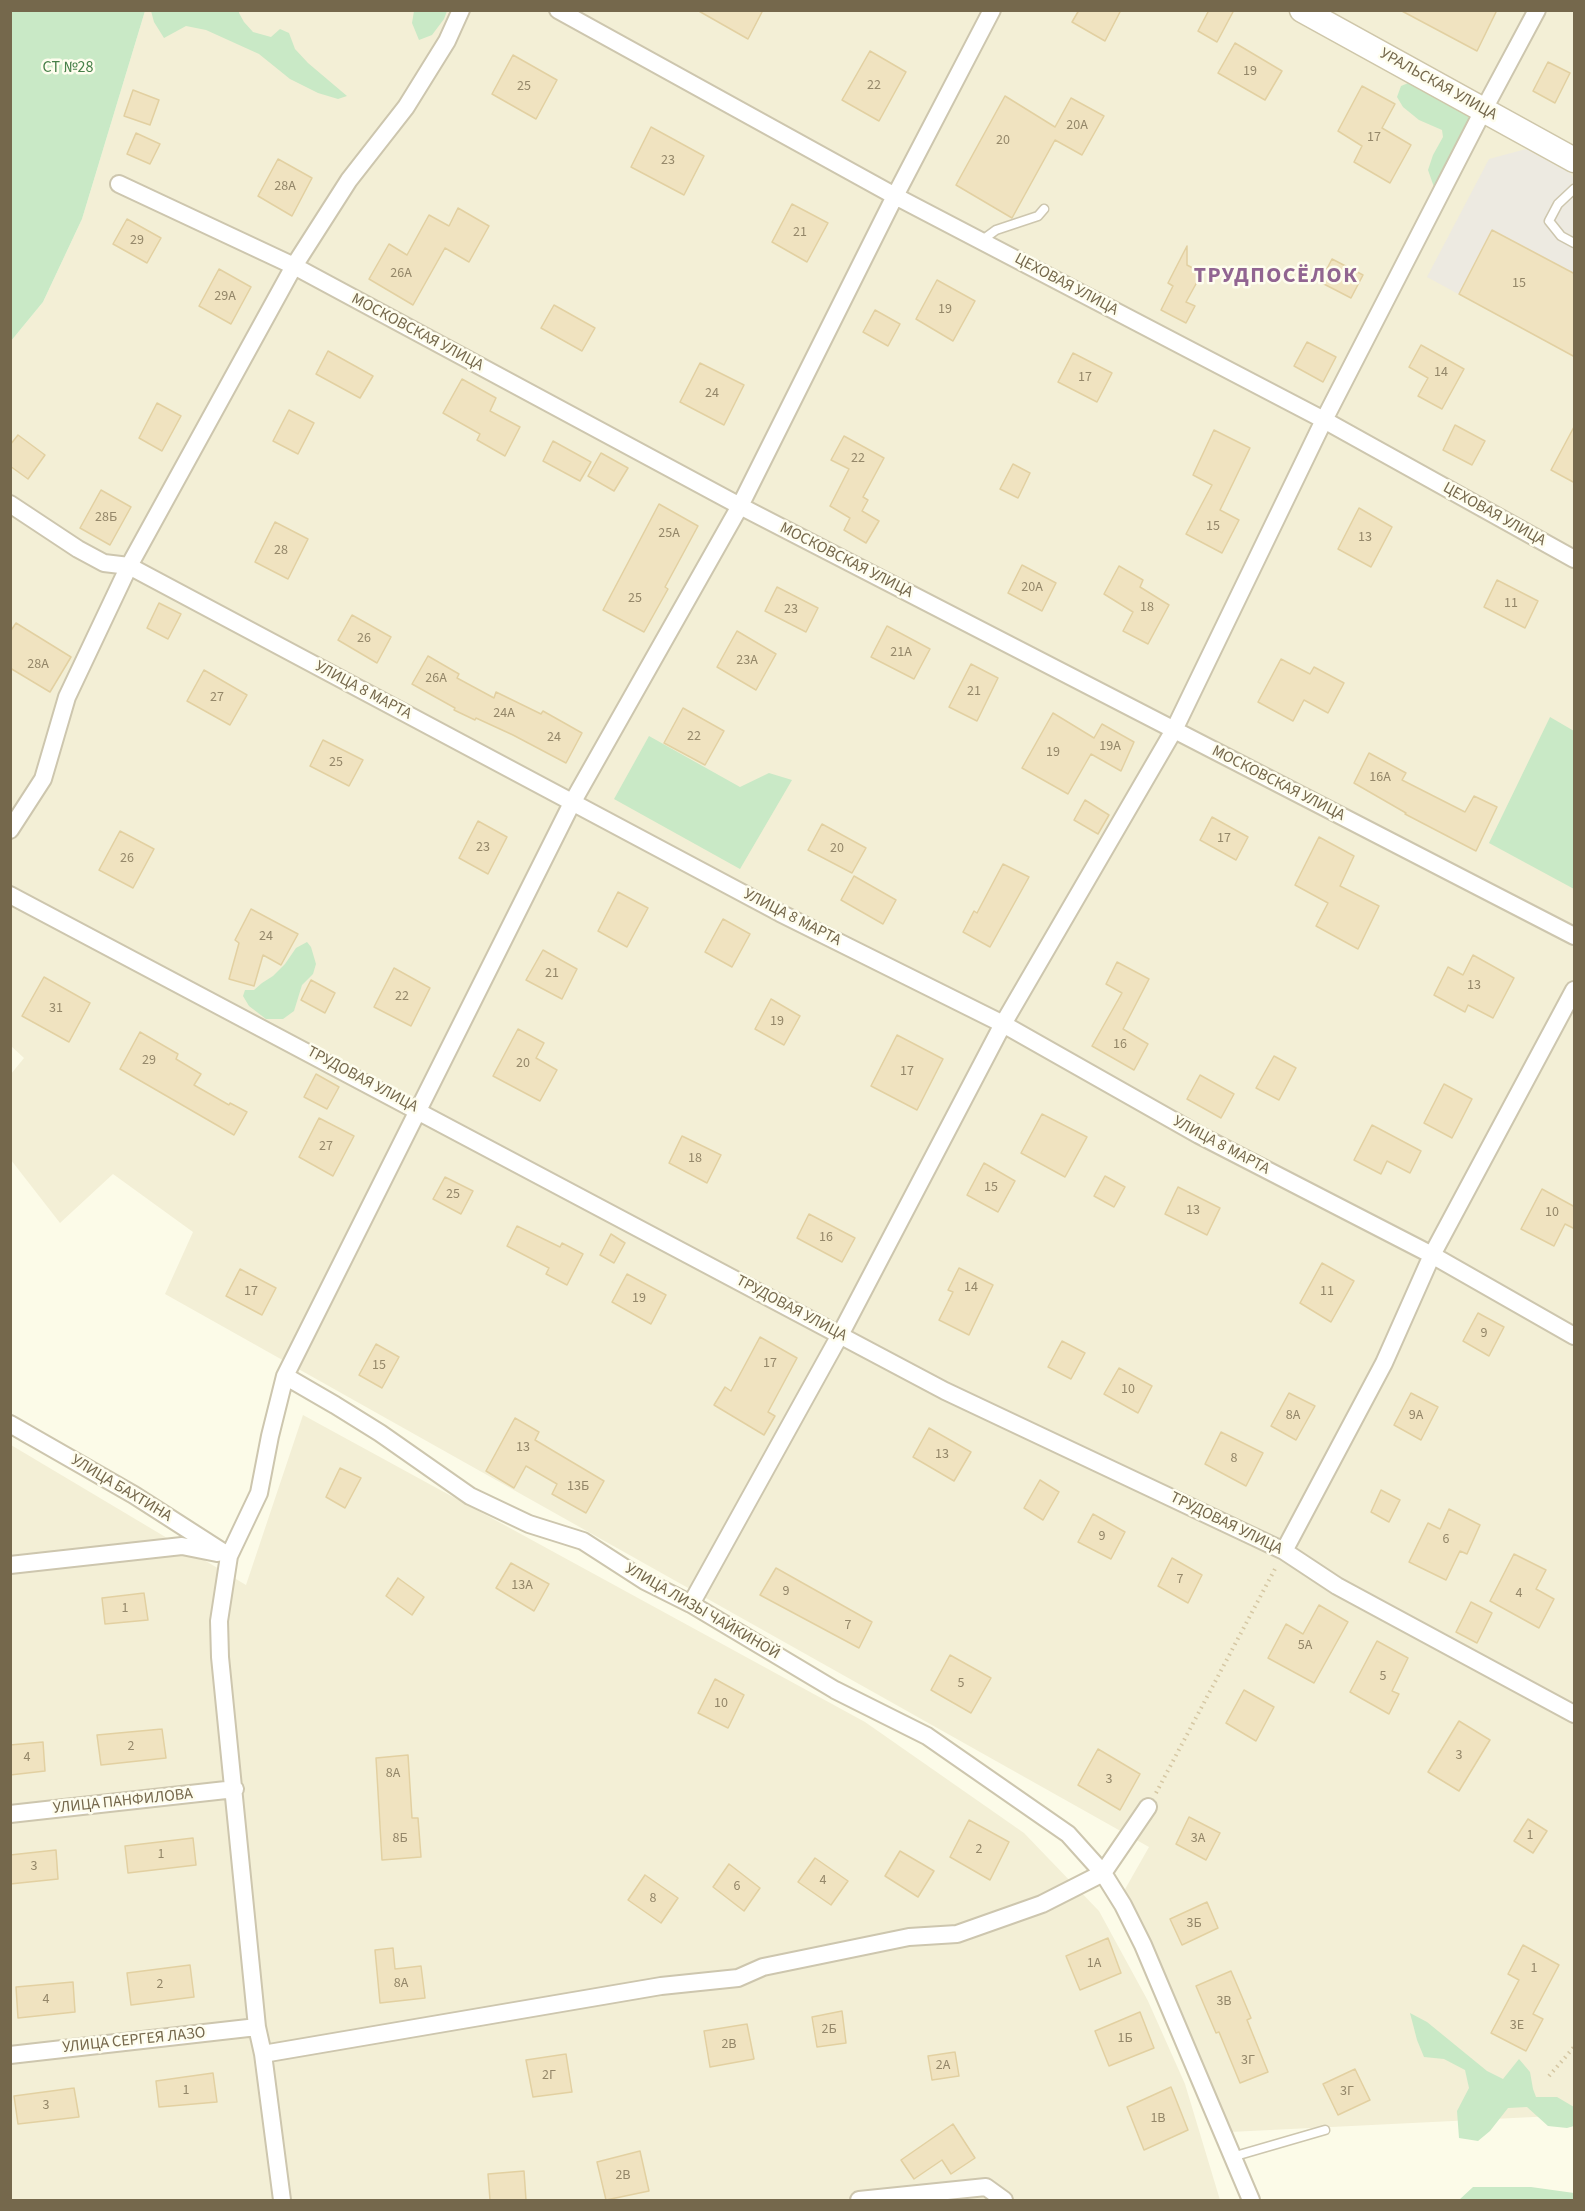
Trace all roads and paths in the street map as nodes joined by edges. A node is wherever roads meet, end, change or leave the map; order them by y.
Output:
1 (461, 10) edge
2 (558, 10) edge
3 (992, 10) edge
4 (1302, 10) edge
5 (1537, 10) edge
6 (1484, 109) junction
7 (1575, 160) edge
8 (119, 184) dead end
9 (1575, 189) edge
10 (895, 196) junction
11 (1044, 209) dead end
12 (981, 241) junction
13 (1575, 243) edge
14 (294, 266) junction
15 (1324, 420) junction
16 (10, 504) edge
17 (740, 506) junction
18 (1575, 559) edge
19 (129, 566) junction
20 (1174, 730) junction
21 (572, 803) junction
22 (10, 830) edge
23 (10, 895) edge
24 (1575, 936) edge
25 (1575, 990) edge
26 (1003, 1024) junction
27 (419, 1110) junction
28 (1432, 1255) junction
29 (840, 1335) junction
30 (1575, 1336) edge
31 (285, 1376) junction
32 (10, 1424) edge
33 (1284, 1551) junction
34 (229, 1556) junction
35 (10, 1565) edge
36 (691, 1604) junction
37 (1575, 1714) edge
38 (235, 1789) junction
39 (1148, 1807) joint
40 (10, 1814) edge
41 (1103, 1873) junction
42 (257, 2027) junction
43 (1575, 2047) edge
44 (263, 2054) junction
45 (10, 2055) edge
46 (1549, 2076) dead end
47 (1325, 2130) dead end
48 (1232, 2157) junction
49 (282, 2200) edge
50 (860, 2200) edge
51 (1004, 2200) edge
52 (1251, 2200) edge

1 - 14 street
2 - 10 street, ЦЕХОВАЯ УЛИЦА
3 - 10 street
4 - 6 street, УРАЛЬСКАЯ УЛИЦА
5 - 6 street
6 - 7 street, УРАЛЬСКАЯ УЛИЦА
6 - 15 street
8 - 14 street, МОСКОВСКАЯ УЛИЦА
9 - 13 lane
10 - 12 street, ЦЕХОВАЯ УЛИЦА
10 - 17 street
11 - 12 lane
12 - 15 street, ЦЕХОВАЯ УЛИЦА
14 - 17 street, МОСКОВСКАЯ УЛИЦА
14 - 19 street
15 - 18 street, ЦЕХОВАЯ УЛИЦА
15 - 20 street
16 - 19 street, УЛИЦА 8 МАРТА
17 - 20 street, МОСКОВСКАЯ УЛИЦА
17 - 21 street
19 - 21 street, УЛИЦА 8 МАРТА
19 - 22 street
20 - 24 street, МОСКОВСКАЯ УЛИЦА
20 - 26 street
21 - 26 street, УЛИЦА 8 МАРТА
21 - 27 street
23 - 27 street, ТРУДОВАЯ УЛИЦА
25 - 28 street
26 - 28 street, УЛИЦА 8 МАРТА
26 - 29 street
27 - 29 street, ТРУДОВАЯ УЛИЦА
27 - 31 street
28 - 30 street, УЛИЦА 8 МАРТА
28 - 33 street
29 - 33 street, ТРУДОВАЯ УЛИЦА
29 - 36 street
31 - 34 street
31 - 36 street, УЛИЦА ЛИЗЫ ЧАЙКИНОЙ
32 - 34 street, УЛИЦА БАХТИНА
33 - 37 street, ТРУДОВАЯ УЛИЦА
33 - 39 path
34 - 35 street
34 - 38 street
36 - 41 street, УЛИЦА ЛИЗЫ ЧАЙКИНОЙ
38 - 40 street, УЛИЦА ПАНФИЛОВА
38 - 42 street
39 - 41 street
41 - 44 street
41 - 48 street, УЛИЦА ЛИЗЫ ЧАЙКИНОЙ
42 - 44 street
42 - 45 street, УЛИЦА СЕРГЕЯ ЛАЗО
43 - 46 path
44 - 49 street
47 - 48 lane
48 - 52 street, УЛИЦА ЛИЗЫ ЧАЙКИНОЙ
50 - 51 street

